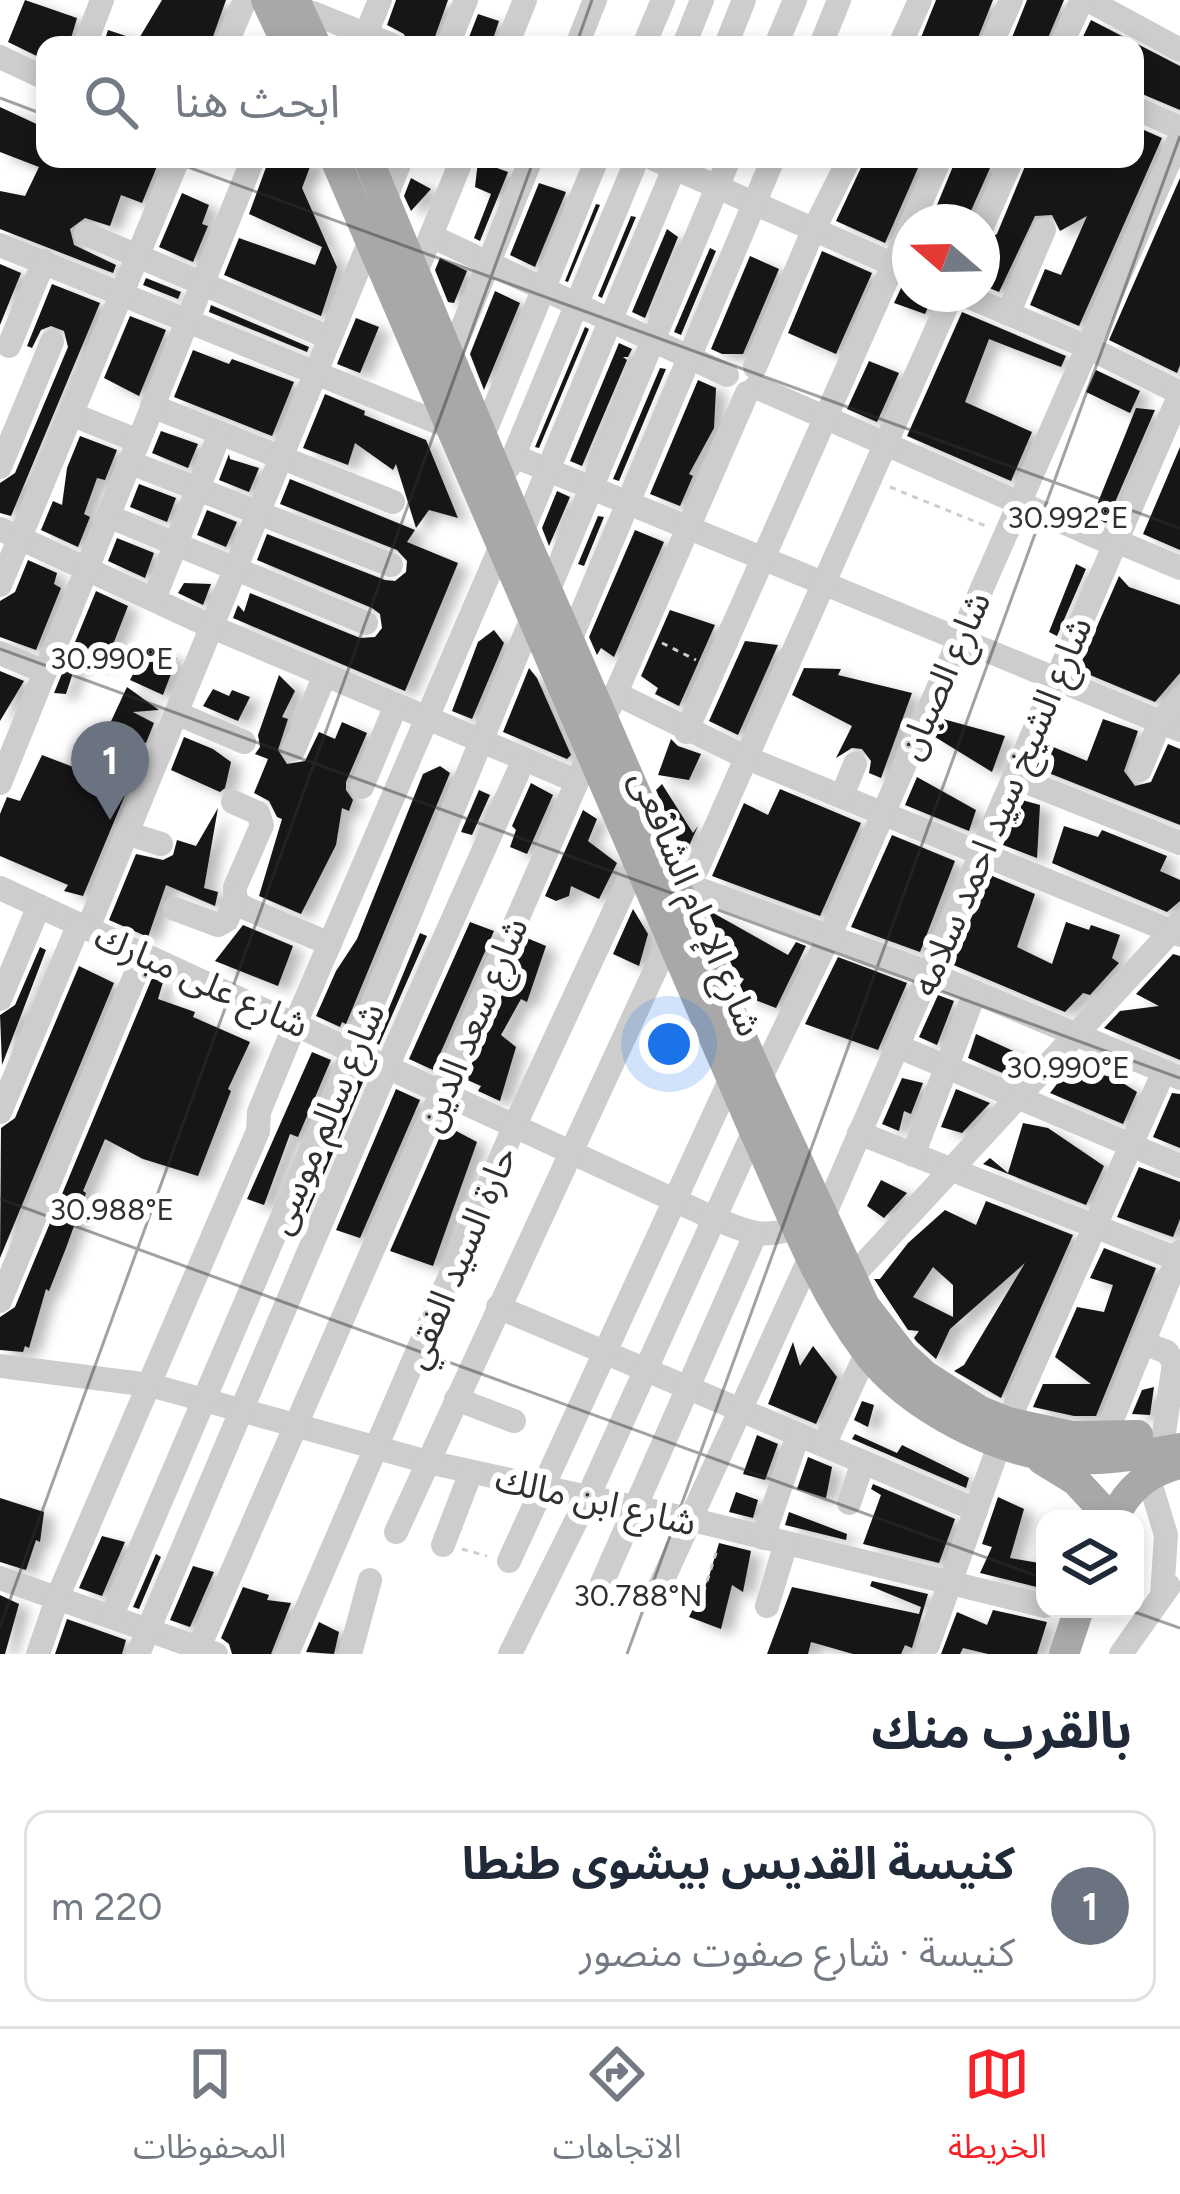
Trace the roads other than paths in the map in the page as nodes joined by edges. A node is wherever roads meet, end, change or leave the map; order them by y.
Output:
1 (102, 0) edge
2 (245, 0) edge
3 (266, 0) edge
4 (380, 0) edge
5 (466, 0) edge
6 (525, 0) edge
7 (595, 0) edge
8 (663, 0) edge
9 (702, 0) edge
10 (744, 0) edge
11 (795, 0) edge
12 (839, 0) edge
13 (920, 0) edge
14 (1011, 0) edge
15 (1085, 0) edge
16 (298, 2) edge
17 (366, 34) junction
18 (89, 36) edge
19 (230, 36) edge
20 (282, 36) edge
21 (312, 36) edge
22 (371, 36) edge
23 (452, 36) edge
24 (511, 36) edge
25 (581, 36) edge
26 (648, 36) edge
27 (688, 36) edge
28 (729, 36) edge
29 (780, 36) edge
30 (824, 36) edge
31 (904, 36) edge
32 (995, 36) edge
33 (1066, 36) edge
34 (1180, 50) edge
35 (0, 57) edge
36 (36, 74) edge
37 (1144, 113) edge
38 (1180, 132) edge
39 (174, 168) edge
40 (250, 168) edge
41 (339, 168) edge
42 (372, 168) edge
43 (397, 168) edge
44 (457, 168) edge
45 (527, 168) edge
46 (593, 168) edge
47 (633, 168) edge
48 (666, 168) edge
49 (680, 168) edge
50 (725, 168) edge
51 (769, 168) edge
52 (844, 168) edge
53 (936, 168) edge
54 (1008, 168) edge
55 (717, 187) junction
56 (386, 197) junction
57 (754, 204) junction
58 (920, 204) edge
59 (992, 204) edge
60 (1044, 230) dead end
61 (813, 231) junction
62 (86, 234) dead end
63 (431, 236) junction
64 (370, 243) junction
65 (0, 244) edge
66 (138, 256) junction
67 (44, 261) junction
68 (489, 263) junction
69 (892, 264) edge
70 (417, 270) junction
71 (202, 284) junction
72 (892, 287) edge
73 (543, 290) junction
74 (122, 292) junction
75 (577, 305) junction
76 (1000, 311) edge
77 (944, 312) edge
78 (1008, 314) junction
79 (188, 319) junction
80 (610, 321) junction
81 (330, 338) junction
82 (654, 341) junction
83 (52, 342) dead end
84 (9, 346) dead end
85 (1087, 347) junction
86 (690, 357) junction
87 (450, 358) junction
88 (315, 373) junction
89 (753, 382) junction
90 (1180, 393) edge
91 (152, 406) junction
92 (70, 413) junction
93 (825, 418) junction
94 (449, 427) junction
95 (220, 433) junction
96 (483, 436) junction
97 (886, 445) junction
98 (133, 451) junction
99 (280, 457) junction
100 (0, 467) edge
101 (508, 470) junction
102 (548, 470) junction
103 (198, 488) junction
104 (592, 488) junction
105 (393, 502) dead end
106 (1018, 502) junction
107 (628, 504) junction
108 (257, 512) junction
109 (108, 516) junction
110 (687, 530) junction
111 (9, 534) edge
112 (512, 539) junction
113 (1115, 543) junction
114 (176, 545) junction
115 (762, 560) junction
116 (391, 565) dead end
117 (1180, 568) edge
118 (86, 569) junction
119 (233, 570) junction
120 (0, 585) edge
121 (824, 585) junction
122 (550, 589) junction
123 (154, 599) junction
124 (532, 618) junction
125 (366, 623) dead end
126 (210, 626) junction
127 (571, 638) junction
128 (958, 640) junction
129 (0, 653) edge
130 (45, 672) junction
131 (325, 675) junction
132 (1055, 681) junction
133 (1180, 699) edge
134 (610, 705) junction
135 (397, 706) junction
136 (176, 712) junction
137 (427, 718) junction
138 (1170, 726) edge
139 (686, 732) junction
140 (244, 742) dead end
141 (483, 742) junction
142 (294, 749) dead end
143 (590, 752) junction
144 (747, 758) junction
145 (524, 759) junction
146 (855, 764) dead end
147 (1140, 770) dead end
148 (1014, 777) junction
149 (576, 781) junction
150 (0, 783) edge
151 (362, 787) dead end
152 (842, 796) junction
153 (233, 802) dead end
154 (882, 812) junction
155 (127, 833) junction
156 (1180, 843) edge
157 (161, 844) dead end
158 (980, 854) junction
159 (637, 862) junction
160 (674, 880) junction
161 (0, 888) edge
162 (235, 899) junction
163 (39, 906) junction
164 (176, 909) dead end
165 (84, 926) junction
166 (1177, 929) edge
167 (830, 937) junction
168 (670, 938) junction
169 (330, 944) junction
170 (144, 953) junction
171 (929, 973) junction
172 (975, 992) junction
173 (0, 999) edge
174 (304, 1026) junction
175 (1077, 1034) junction
176 (897, 1046) junction
177 (354, 1049) junction
178 (388, 1065) junction
179 (946, 1066) junction
180 (1172, 1074) edge
181 (745, 1078) junction
182 (443, 1091) junction
183 (1018, 1096) junction
184 (0, 1112) edge
185 (515, 1126) junction
186 (754, 1131) junction
187 (859, 1133) junction
188 (1131, 1145) junction
189 (569, 1151) junction
190 (913, 1155) junction
191 (1180, 1166) edge
192 (951, 1169) junction
193 (672, 1198) junction
194 (712, 1218) junction
195 (1097, 1225) junction
196 (811, 1234) junction
197 (755, 1235) junction
198 (1179, 1257) edge
199 (850, 1279) junction
200 (0, 1301) edge
201 (498, 1306) junction
202 (1143, 1342) junction
203 (603, 1352) junction
204 (867, 1352) junction
205 (0, 1366) edge
206 (645, 1370) junction
207 (150, 1385) junction
208 (688, 1388) junction
209 (456, 1399) junction
210 (205, 1401) junction
211 (738, 1409) junction
212 (240, 1411) junction
213 (514, 1421) dead end
214 (297, 1427) junction
215 (1003, 1433) junction
216 (1176, 1434) edge
217 (797, 1435) junction
218 (1105, 1437) junction
219 (824, 1445) junction
220 (377, 1448) junction
221 (1031, 1454) junction
222 (428, 1462) junction
223 (863, 1462) junction
224 (1180, 1464) edge
225 (471, 1472) junction
226 (1148, 1476) junction
227 (542, 1487) junction
228 (588, 1497) junction
229 (849, 1503) dead end
230 (634, 1508) junction
231 (976, 1510) junction
232 (1103, 1510) edge
233 (1118, 1510) edge
234 (688, 1520) junction
235 (396, 1532) dead end
236 (775, 1541) junction
237 (443, 1545) road end
238 (509, 1561) road end
239 (1180, 1569) edge
240 (0, 1578) edge
241 (370, 1580) dead end
242 (602, 1583) dead end
243 (950, 1583) junction
244 (656, 1595) road end
245 (58, 1596) junction
246 (1162, 1596) junction
247 (1036, 1604) edge
248 (766, 1606) dead end
249 (112, 1616) junction
250 (1069, 1618) edge
251 (148, 1628) junction
252 (928, 1646) dead end
253 (204, 1652) edge
254 (38, 1654) edge
255 (138, 1654) edge
256 (287, 1654) edge
257 (350, 1654) edge
258 (510, 1654) edge
259 (1064, 1654) edge
260 (1121, 1654) edge

1 - 18 street
2 - 19 street
3 - 20 main road
4 - 17 street
5 - 23 street
6 - 24 street
7 - 25 street
8 - 26 street
9 - 27 street
10 - 28 street
11 - 29 street
12 - 30 street
13 - 31 street
14 - 32 street
15 - 33 street
15 - 34 street
16 - 17 street
16 - 21 main road
17 - 22 street
35 - 36 street
37 - 38 street
38 - 85 street, شارع الصبان
39 - 66 street
40 - 71 street
41 - 64 main road, شارع الإمام الشافعى
42 - 56 main road, شارع الإمام الشافعى
43 - 56 street
44 - 63 street
45 - 68 street
46 - 73 street
47 - 75 street
48 - 80 street
49 - 55 street
50 - 55 street
51 - 57 street
52 - 61 street, شارع سعد الدين
53 - 58 street
54 - 59 street
55 - 57 street
55 - 82 street
56 - 70 main road, شارع الإمام الشافعى
57 - 61 street
57 - 86 street
60 - 78 street
61 - 69 street
61 - 89 street, شارع سعد الدين
62 - 66 street
63 - 68 street
63 - 70 street
64 - 81 street
64 - 94 main road, شارع الإمام الشافعى
65 - 67 street
66 - 71 street
66 - 74 street
67 - 74 street
67 - 84 street
68 - 73 street
68 - 87 street
70 - 87 main road, شارع الإمام الشافعى
71 - 79 street
71 - 81 street
72 - 93 street
73 - 75 street
73 - 96 street
74 - 79 street
74 - 92 street
75 - 80 street
75 - 101 street
76 - 78 street
77 - 97 street
78 - 85 street
79 - 88 street
79 - 91 street
80 - 82 street
80 - 102 street
81 - 88 street
82 - 86 street
82 - 104 street
83 - 100 street
85 - 90 street
85 - 106 street, شارع الصبان
86 - 89 street
86 - 107 street
87 - 96 main road, شارع الإمام الشافعى
88 - 94 street
88 - 99 street
89 - 93 street
89 - 110 street, شارع سعد الدين
90 - 113 street, شارع الشيخ سيد احمد سلامه
91 - 95 street
91 - 98 street
92 - 98 street
92 - 111 street
93 - 97 street
93 - 115 street
94 - 112 main road, شارع الإمام الشافعى
95 - 99 street
95 - 103 street
96 - 101 main road, شارع الإمام الشافعى
97 - 106 street
97 - 121 street
98 - 103 street
98 - 109 street
99 - 105 street
99 - 108 street
101 - 102 street
101 - 112 main road, شارع الإمام الشافعى
102 - 104 street
102 - 112 street
103 - 108 street
103 - 114 street
104 - 107 street
104 - 122 street
106 - 113 street
106 - 128 street, شارع الصبان
107 - 110 street
107 - 127 street
108 - 116 street
108 - 119 street
109 - 114 street
109 - 118 street
110 - 115 street
110 - 134 street, شارع سعد الدين
111 - 118 street
111 - 120 street
112 - 122 main road, شارع الإمام الشافعى
112 - 124 main road, شارع الإمام الشافعى
112 - 137 street
113 - 117 street
113 - 132 street, شارع الشيخ سيد احمد سلامه
114 - 119 street
114 - 123 street
115 - 121 street
115 - 139 street
118 - 123 street
118 - 130 street
119 - 125 street
119 - 126 street
121 - 128 street
121 - 144 street
122 - 127 main road, شارع الإمام الشافعى
123 - 126 street
124 - 141 street, شارع سالم موسى
124 - 143 main road, شارع الإمام الشافعى
126 - 131 street
126 - 136 street
127 - 134 main road, شارع الإمام الشافعى
128 - 132 street
128 - 154 street, شارع الصبان
129 - 130 street
130 - 150 street
131 - 135 street
131 - 142 street
132 - 138 street
132 - 148 street, شارع الشيخ سيد احمد سلامه
133 - 138 street
134 - 139 street
134 - 143 street, شارع سعد الدين
134 - 160 main road, شارع الإمام الشافعى
135 - 137 street
135 - 151 street
136 - 140 street
136 - 155 street
137 - 141 street
137 - 169 street
138 - 147 street
139 - 144 street
141 - 145 street
141 - 177 street, شارع سالم موسى
143 - 149 street, شارع سعد الدين
143 - 159 main road, شارع الإمام الشافعى
144 - 152 street
144 - 160 street
145 - 149 street
145 - 178 street
146 - 152 street
148 - 156 street
148 - 158 street, شارع الشيخ سيد احمد سلامه
149 - 182 street, شارع سعد الدين
152 - 154 street
153 - 162 street
154 - 158 street
154 - 167 street, شارع الصبان
155 - 157 street
155 - 165 street
158 - 166 street
158 - 171 street, شارع الشيخ سيد احمد سلامه
159 - 168 main road, شارع الإمام الشافعى
159 - 185 street, حارة السيد الفقي
160 - 167 street
160 - 181 main road, شارع الإمام الشافعى
161 - 163 street, شارع على مبارك
162 - 164 street
162 - 169 street
163 - 165 street, شارع على مبارك
163 - 173 street
165 - 170 street, شارع على مبارك
165 - 184 street
166 - 175 street
167 - 171 street
167 - 181 street, شارع الصبان
168 - 181 main road, شارع الإمام الشافعى
168 - 189 street
169 - 174 street
170 - 174 street, شارع على مبارك
170 - 200 street
171 - 172 street
171 - 176 street, شارع الشيخ سيد احمد سلامه
172 - 175 street
172 - 179 street
174 - 177 street, شارع على مبارك
174 - 207 street
175 - 180 street
175 - 183 street
176 - 179 street
176 - 187 street, شارع الشيخ سيد احمد سلامه
177 - 178 street, شارع على مبارك
177 - 210 street, شارع سالم موسى
178 - 182 street, شارع على مبارك
178 - 212 street
179 - 183 street
179 - 190 street
180 - 188 street
181 - 186 main road, شارع الإمام الشافعى
181 - 193 street, شارع الصبان
181 - 196 main road, شارع الإمام الشافعى
182 - 185 street, شارع على مبارك
182 - 214 street, شارع سعد الدين
183 - 188 street
183 - 192 street
185 - 189 street, شارع على مبارك
185 - 220 street, حارة السيد الفقي
186 - 194 street
186 - 196 main road, شارع الإمام الشافعى
187 - 190 street
187 - 196 street, شارع الشيخ سيد احمد سلامه
188 - 191 street
188 - 195 street
189 - 193 street, شارع على مبارك
189 - 201 street
190 - 192 street
192 - 195 street
192 - 199 street
193 - 194 street, شارع على مبارك
193 - 203 street, شارع الصبان
194 - 197 street, شارع على مبارك
194 - 206 street
195 - 198 street
195 - 215 street
196 - 197 street
196 - 199 main road, شارع الإمام الشافعى
196 - 204 main road, شارع الإمام الشافعى
196 - 211 street, شارع الشيخ سيد احمد سلامه
197 - 208 street
198 - 202 street
199 - 215 main road, شارع الإمام الشافعى
201 - 203 street
201 - 209 street
202 - 216 street
202 - 218 street
203 - 206 street
203 - 227 street, شارع الصبان
204 - 215 main road, شارع الإمام الشافعى
204 - 219 street
205 - 207 street, شارع ابن مالك
206 - 208 street
206 - 228 street
207 - 210 street, شارع ابن مالك
207 - 245 street
208 - 211 street
208 - 230 street
209 - 213 street
209 - 222 street
210 - 212 street, شارع ابن مالك
210 - 249 street, شارع سالم موسى
211 - 217 street
211 - 234 street, شارع الشيخ سيد احمد سلامه
212 - 214 street, شارع ابن مالك
212 - 251 street
214 - 220 street, شارع ابن مالك
214 - 253 street, شارع سعد الدين
215 - 218 main road, شارع الإمام الشافعى
215 - 221 main road, شارع الإمام الشافعى
215 - 231 street
216 - 218 main road, شارع الإمام الشافعى
216 - 221 main road, شارع الإمام الشافعى
217 - 219 street
217 - 236 street
219 - 223 street
220 - 222 street, شارع ابن مالك
220 - 256 street, حارة السيد الفقي
221 - 232 main road
222 - 225 street, شارع ابن مالك
222 - 235 street
223 - 229 street
223 - 231 street
224 - 226 main road
225 - 227 street, شارع ابن مالك
225 - 237 street
226 - 233 main road
226 - 246 street
227 - 228 street, شارع ابن مالك
227 - 238 street, شارع الصبان
228 - 230 street, شارع ابن مالك
228 - 258 street
230 - 234 street, شارع ابن مالك
230 - 242 street
231 - 243 street
234 - 236 street, شارع ابن مالك
234 - 244 street, شارع الشيخ سيد احمد سلامه
236 - 243 street, شارع ابن مالك
236 - 248 street
239 - 246 street
240 - 245 street
241 - 257 street
243 - 247 street, شارع ابن مالك
243 - 252 street
245 - 249 street
245 - 254 street
246 - 260 street
249 - 251 street
250 - 259 main road
251 - 253 street
251 - 255 street

